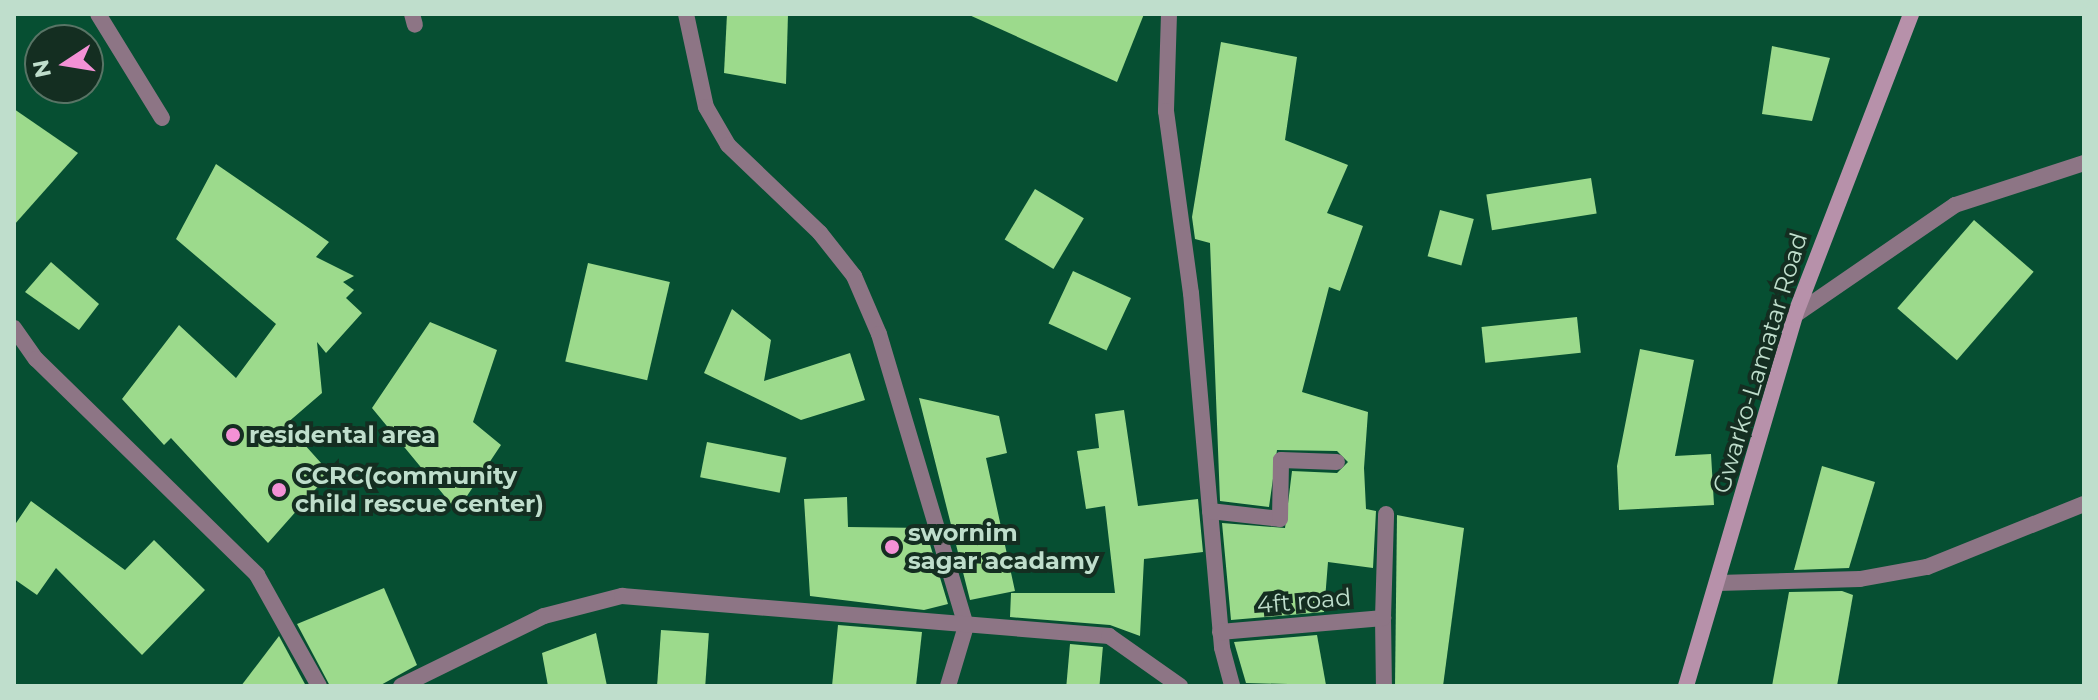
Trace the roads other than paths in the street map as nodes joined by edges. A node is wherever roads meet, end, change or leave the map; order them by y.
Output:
1 (98, 14) edge
2 (686, 14) edge
3 (1169, 14) edge
4 (1911, 14) edge
5 (162, 118) dead end
6 (2084, 163) edge
7 (1795, 315) junction
8 (14, 328) edge
9 (1337, 462) dead end
10 (2084, 504) edge
11 (1210, 511) junction
12 (1386, 514) dead end
13 (1718, 583) junction
14 (1383, 618) junction
15 (966, 626) junction
16 (1220, 632) junction
17 (319, 686) edge
18 (401, 686) edge
19 (948, 686) edge
20 (1180, 686) edge
21 (1232, 686) edge
22 (1384, 686) edge
23 (1686, 686) edge

1 - 5 street
2 - 15 street
3 - 11 street
4 - 7 main road, Gwarko-Lamatar Road
6 - 7 street
7 - 13 main road, Gwarko-Lamatar Road
8 - 17 street
9 - 11 street
10 - 13 street
11 - 16 street
12 - 14 street, 4ft road
13 - 23 main road, Gwarko-Lamatar Road
14 - 16 street, 4ft road
14 - 22 street
15 - 18 street
15 - 19 street
15 - 20 street
16 - 21 street

